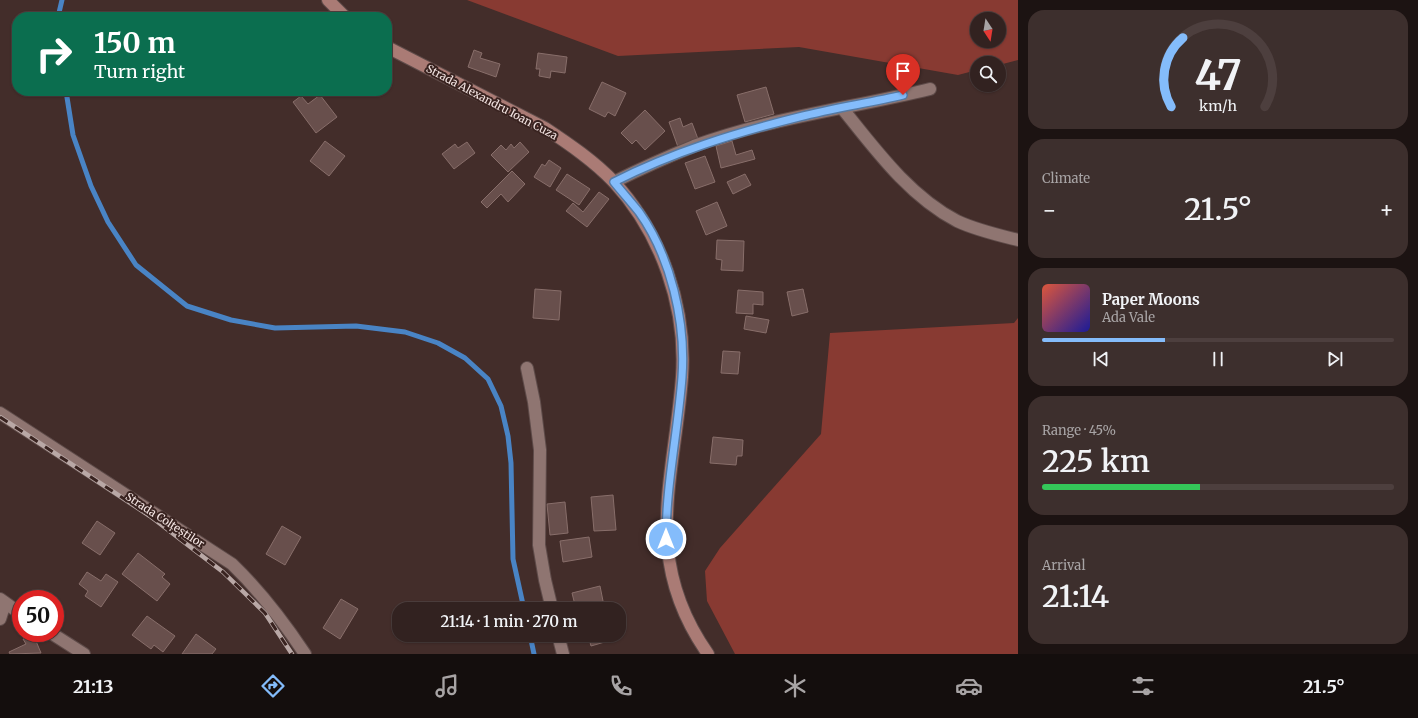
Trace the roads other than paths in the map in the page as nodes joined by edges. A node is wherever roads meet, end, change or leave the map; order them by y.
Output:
1 (328, 0) edge
2 (340, 12) edge
3 (392, 50) edge
4 (930, 89) dead end
5 (842, 108) junction
6 (614, 182) junction
7 (1018, 240) edge
8 (527, 368) dead end
9 (0, 413) edge
10 (2, 601) edge
11 (550, 602) edge
12 (12, 608) edge
13 (0, 619) edge
14 (64, 641) edge
15 (560, 642) edge
16 (84, 654) edge
17 (305, 654) edge
18 (563, 654) edge
19 (708, 654) edge

1 - 2 main road
3 - 6 main road, Strada Alexandru Ioan Cuza
4 - 5 street
5 - 6 street
5 - 7 street
6 - 19 main road, Strada Alexandru Ioan Cuza
8 - 11 street
9 - 17 street, Strada Colțeștilor
10 - 12 street
10 - 13 street
14 - 16 street
15 - 18 street

